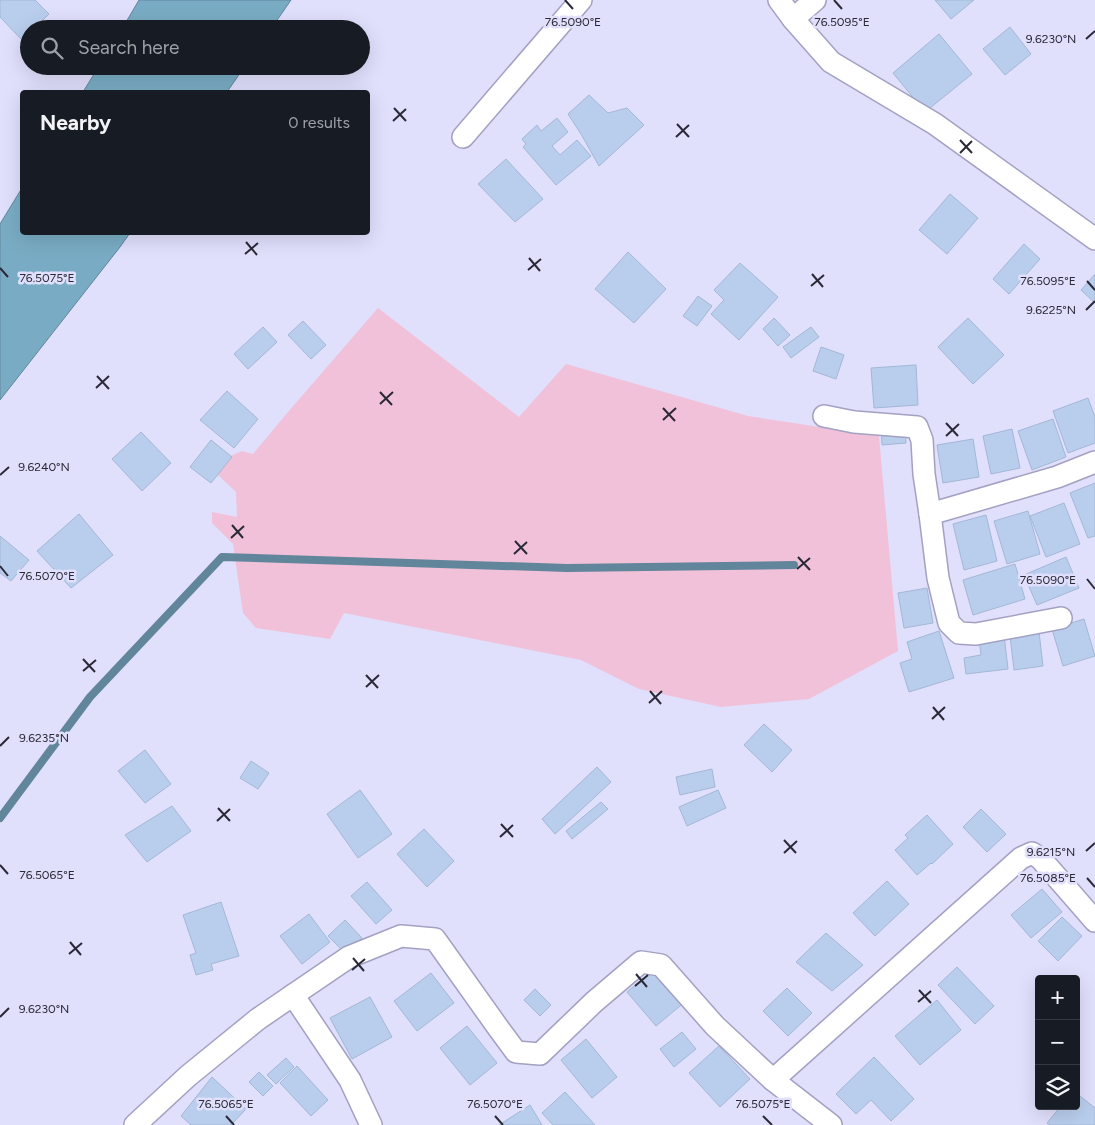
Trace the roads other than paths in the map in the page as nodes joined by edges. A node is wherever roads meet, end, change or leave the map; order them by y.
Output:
1 (581, 0) edge
2 (779, 0) edge
3 (815, 0) edge
4 (793, 20) junction
5 (463, 137) dead end
6 (1095, 239) edge
7 (824, 416) dead end
8 (1095, 462) edge
9 (930, 514) junction
10 (1061, 618) dead end
11 (1095, 921) edge
12 (293, 996) junction
13 (773, 1080) junction
14 (135, 1125) edge
15 (371, 1125) edge
16 (832, 1125) edge

1 - 5 street
2 - 4 street
3 - 4 street
4 - 6 street
7 - 9 street
8 - 9 street
9 - 10 street
11 - 13 street
12 - 13 street
12 - 14 street
12 - 15 street
13 - 16 street

